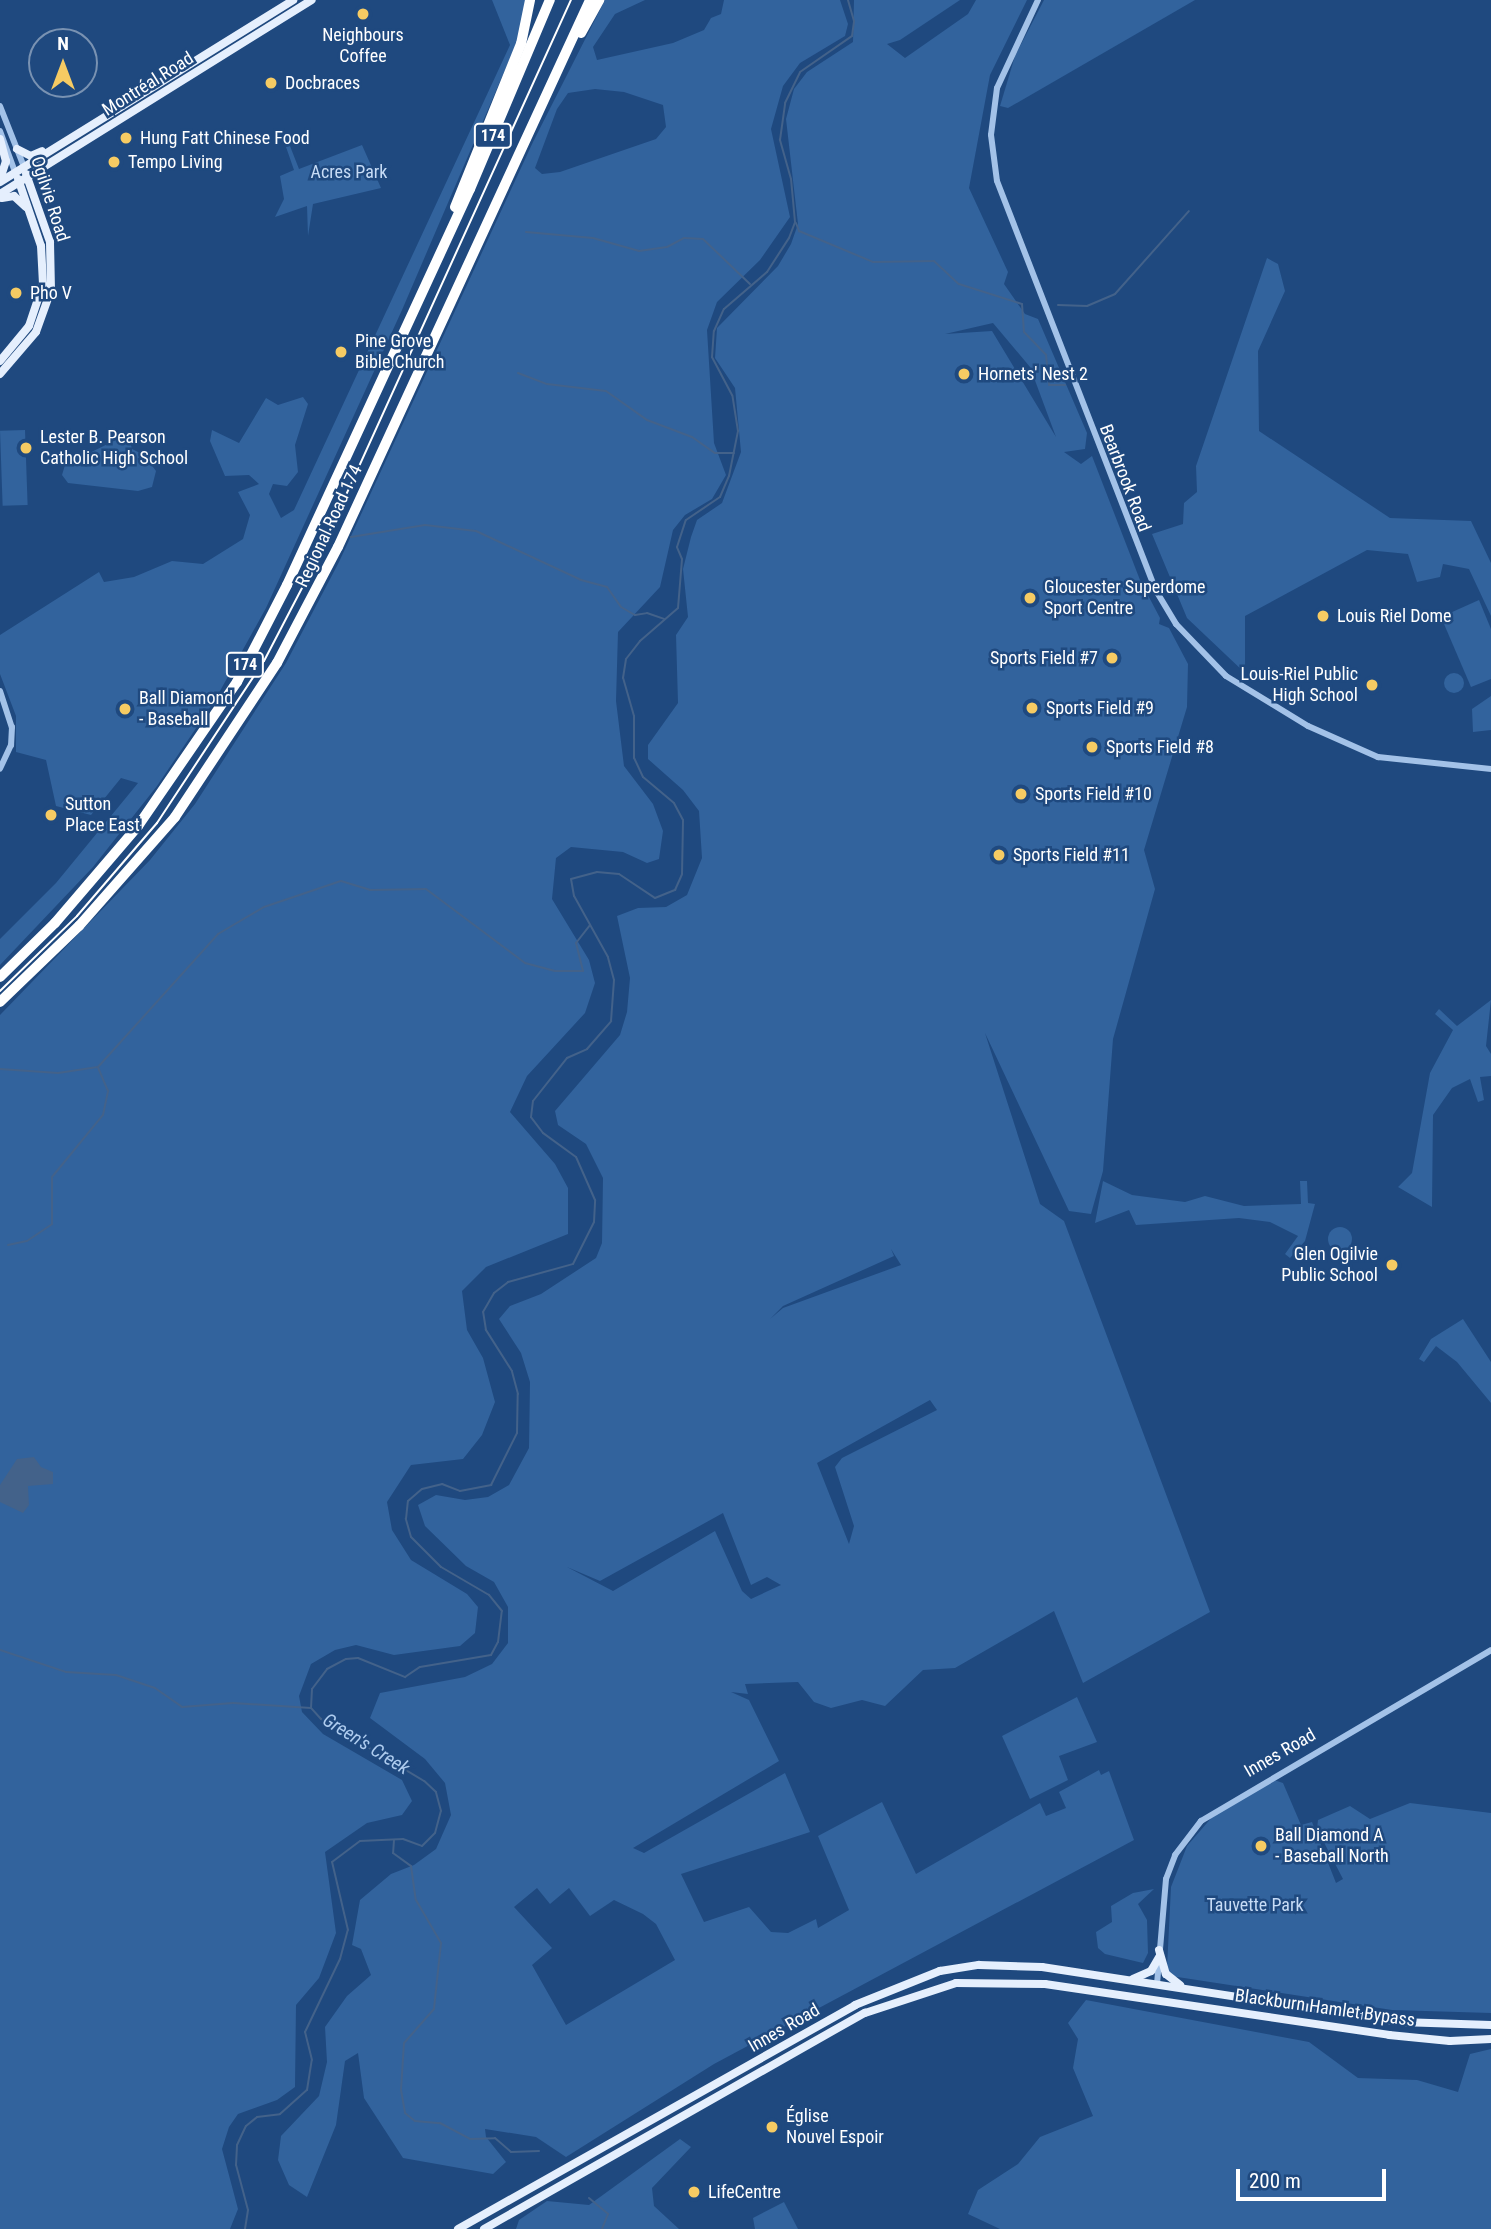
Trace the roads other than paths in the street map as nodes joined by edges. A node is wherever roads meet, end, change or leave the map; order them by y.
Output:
1 (293, 0) edge
2 (312, 0) edge
3 (530, 0) edge
4 (550, 0) edge
5 (590, 0) edge
6 (599, 0) edge
7 (1038, 0) edge
8 (542, 105) junction
9 (0, 106) edge
10 (0, 131) edge
11 (0, 139) edge
12 (67, 141) junction
13 (17, 149) junction
14 (24, 167) junction
15 (42, 168) junction
16 (15, 172) junction
17 (28, 177) junction
18 (0, 181) edge
19 (19, 183) junction
20 (0, 197) edge
21 (38, 203) junction
22 (29, 208) junction
23 (431, 270) junction
24 (0, 361) edge
25 (0, 374) edge
26 (0, 691) edge
27 (0, 769) edge
28 (1491, 769) edge
29 (0, 977) edge
30 (0, 1002) edge
31 (1491, 1650) edge
32 (1159, 1954) junction
33 (1130, 1980) junction
34 (1157, 1984) junction
35 (1189, 1989) junction
36 (1155, 1999) junction
37 (839, 2014) junction
38 (844, 2024) junction
39 (1491, 2025) edge
40 (1491, 2039) edge
41 (678, 2105) junction
42 (684, 2114) junction
43 (504, 2217) junction
44 (477, 2218) junction
45 (458, 2229) edge
46 (484, 2229) edge
47 (498, 2229) edge

1 - 12 main road, Montréal Road
2 - 15 main road, Montréal Road
3 - 23 highway
4 - 23 highway, Regional Road 174 / 174
5 - 8 highway, Regional Road 174 / 174
6 - 8 highway
7 - 28 street, Bearbrook Road
8 - 30 highway, Regional Road 174 / 174
9 - 13 street, Ogilvie Road
10 - 16 street, Ogilvie Road
11 - 18 main road
12 - 13 main road
12 - 14 main road, Montréal Road
13 - 14 street, Ogilvie Road
14 - 16 main road, Montréal Road
14 - 17 main road, Ogilvie Road
15 - 17 main road, Montréal Road
15 - 21 main road
16 - 18 main road, Montréal Road
16 - 19 main road, Ogilvie Road
17 - 19 main road, Montréal Road
17 - 21 main road, Ogilvie Road
19 - 20 main road, Montréal Road
19 - 22 main road, Ogilvie Road
20 - 22 main road
21 - 25 main road, Ogilvie Road
22 - 24 main road, Ogilvie Road
23 - 29 highway, Regional Road 174 / 174
26 - 27 street
31 - 32 street, Innes Road
32 - 33 main road
32 - 34 street, Innes Road
32 - 35 main road
33 - 34 main road, Innes Road
33 - 37 main road, Innes Road
34 - 35 main road, Blackburn Hamlet Bypass
34 - 36 main road, Innes Road
35 - 39 main road, Blackburn Hamlet Bypass
36 - 38 main road, Innes Road
36 - 40 main road, Blackburn Hamlet Bypass
37 - 38 main road
37 - 41 main road, Innes Road
38 - 42 main road, Innes Road
41 - 42 main road
41 - 44 main road, Innes Road
42 - 43 main road, Innes Road
43 - 46 main road, Innes Road
43 - 47 main road
44 - 45 main road, Innes Road
44 - 46 main road

